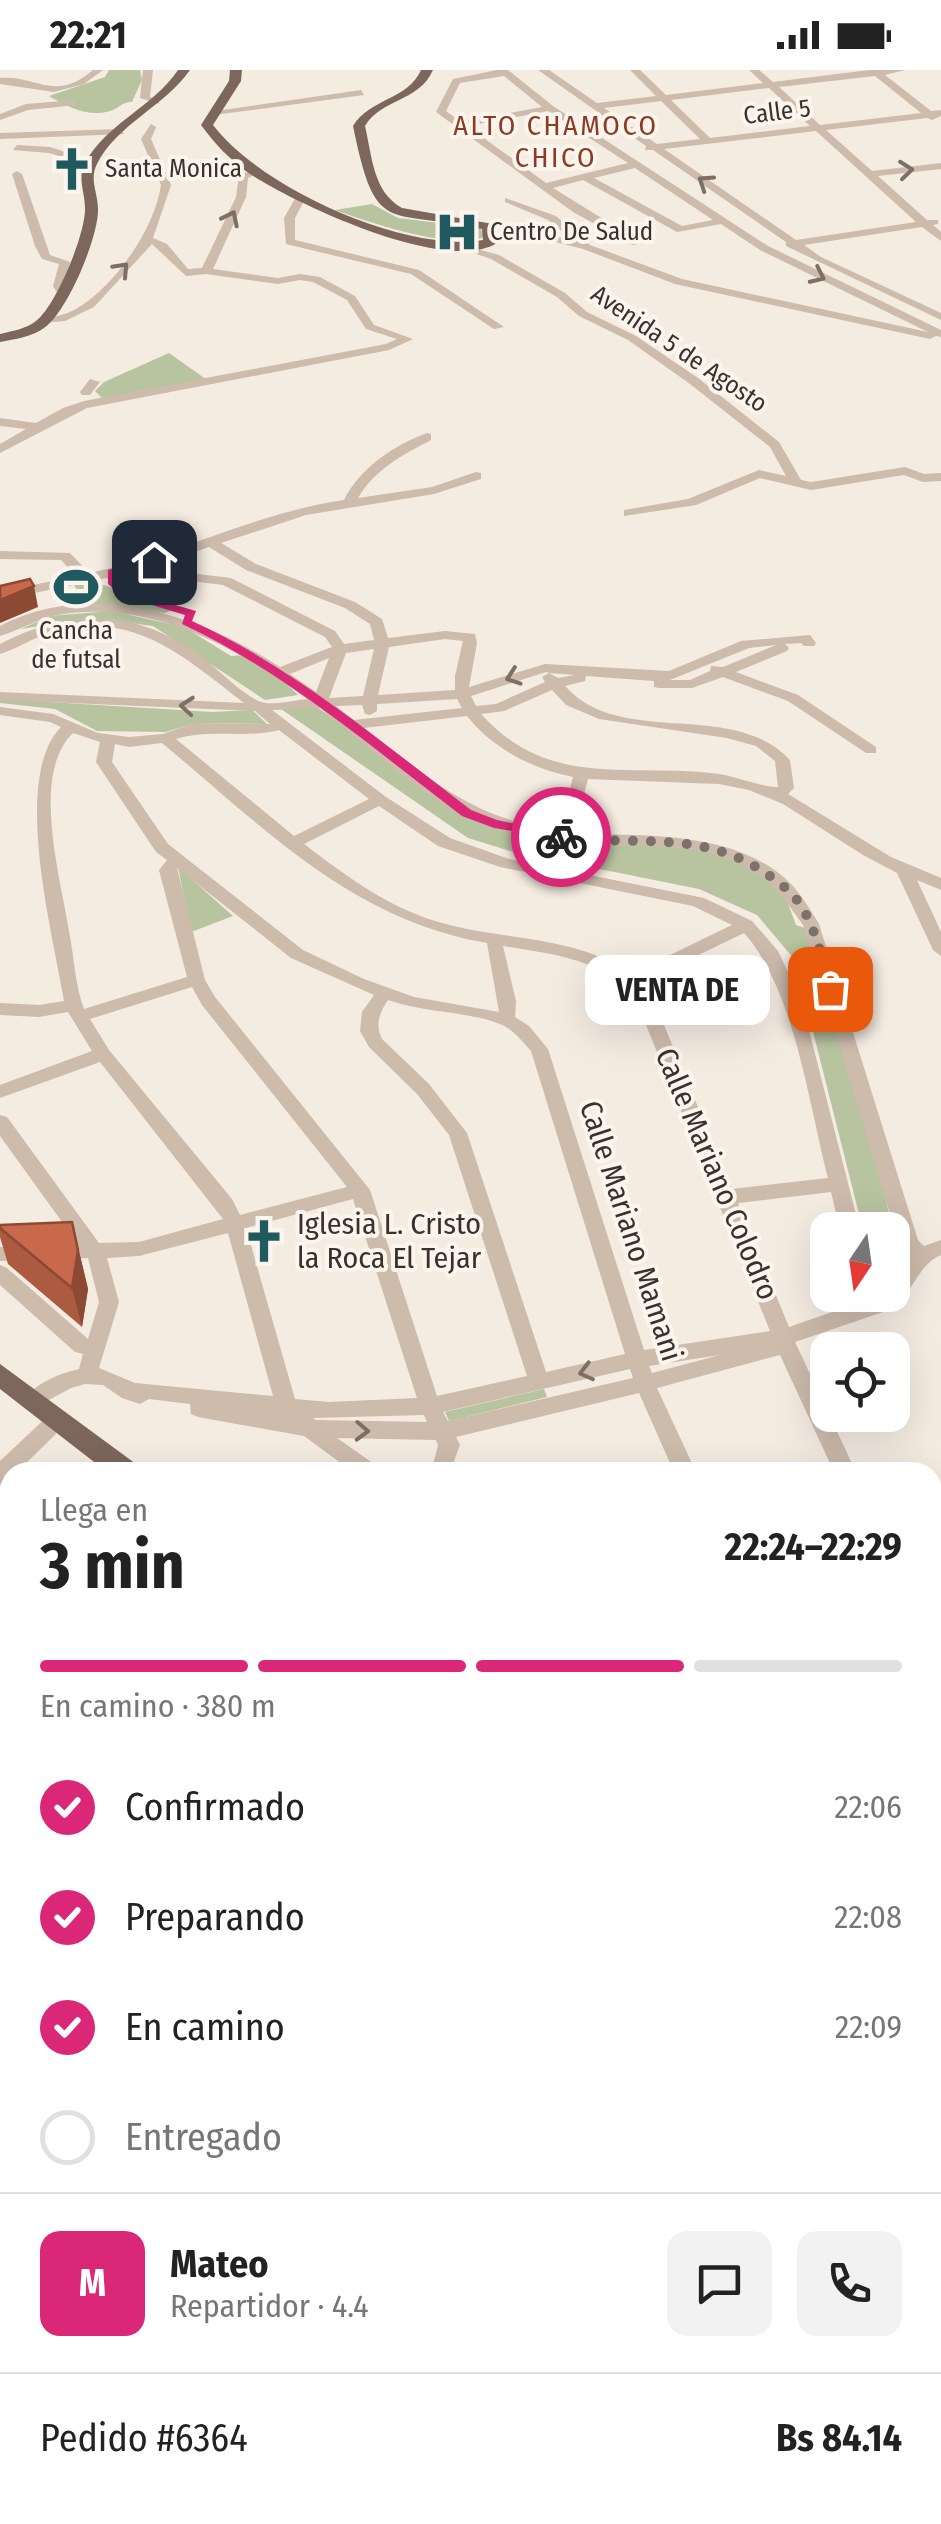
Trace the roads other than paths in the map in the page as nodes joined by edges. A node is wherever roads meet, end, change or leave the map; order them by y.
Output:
1 (98, 70) edge
2 (148, 70) edge
3 (184, 70) edge
4 (236, 70) edge
5 (427, 70) edge
6 (543, 70) edge
7 (635, 70) edge
8 (754, 70) edge
9 (900, 70) edge
10 (503, 71) edge
11 (876, 71) edge
12 (1, 83) edge
13 (770, 85) junction
14 (52, 90) junction
15 (361, 93) dead end
16 (16, 96) dead end
17 (665, 98) junction
18 (74, 102) dead end
19 (156, 102) junction
20 (594, 106) junction
21 (550, 108) junction
22 (214, 112) junction
23 (935, 114) edge
24 (0, 117) edge
25 (458, 125) junction
26 (941, 125) edge
27 (151, 127) dead end
28 (819, 127) junction
29 (121, 132) junction
30 (0, 136) edge
31 (707, 140) junction
32 (654, 147) junction
33 (0, 149) edge
34 (618, 154) junction
35 (91, 162) junction
36 (634, 165) junction
37 (941, 166) edge
38 (256, 170) junction
39 (17, 174) dead end
40 (871, 174) junction
41 (585, 177) junction
42 (544, 187) junction
43 (667, 187) junction
44 (651, 191) dead end
45 (635, 194) dead end
46 (301, 198) junction
47 (619, 198) junction
48 (509, 200) dead end
49 (722, 222) junction
50 (941, 222) edge
51 (924, 224) junction
52 (532, 234) dead end
53 (941, 238) edge
54 (148, 240) junction
55 (637, 243) dead end
56 (794, 243) junction
57 (587, 247) junction
58 (764, 248) junction
59 (492, 250) junction
60 (206, 271) junction
61 (62, 292) junction
62 (941, 316) edge
63 (45, 321) junction
64 (498, 327) dead end
65 (939, 333) edge
66 (0, 338) edge
67 (103, 402) junction
68 (0, 422) edge
69 (20, 422) junction
70 (36, 427) junction
71 (0, 434) edge
72 (427, 437) dead end
73 (0, 449) edge
74 (476, 476) dead end
75 (941, 477) edge
76 (796, 482) junction
77 (349, 502) junction
78 (629, 513) dead end
79 (211, 542) junction
80 (0, 555) edge
81 (118, 571) junction
82 (83, 576) junction
83 (0, 596) edge
84 (186, 622) junction
85 (4, 630) edge
86 (22, 637) junction
87 (382, 644) junction
88 (340, 649) junction
89 (0, 650) edge
90 (706, 662) junction
91 (545, 668) junction
92 (281, 672) junction
93 (722, 672) junction
94 (552, 684) junction
95 (463, 694) junction
96 (0, 696) edge
97 (368, 701) junction
98 (320, 702) junction
99 (259, 705) junction
100 (0, 712) edge
101 (472, 712) junction
102 (372, 722) junction
103 (282, 724) junction
104 (350, 724) junction
105 (71, 726) junction
106 (166, 738) junction
107 (108, 740) junction
108 (871, 750) dead end
109 (581, 776) junction
110 (778, 796) junction
111 (380, 800) junction
112 (566, 838) junction
113 (295, 842) junction
114 (175, 860) junction
115 (903, 868) junction
116 (941, 885) edge
117 (746, 925) junction
118 (495, 942) junction
119 (941, 950) edge
120 (624, 978) junction
121 (196, 980) junction
122 (384, 993) junction
123 (0, 1009) edge
124 (76, 1011) junction
125 (506, 1020) junction
126 (104, 1054) junction
127 (0, 1092) edge
128 (0, 1122) edge
129 (839, 1184) junction
130 (360, 1190) junction
131 (728, 1197) junction
132 (846, 1212) edge
133 (235, 1223) junction
134 (941, 1247) edge
135 (96, 1253) junction
136 (0, 1254) edge
137 (920, 1255) junction
138 (910, 1272) edge
139 (0, 1273) edge
140 (844, 1312) edge
141 (785, 1336) junction
142 (96, 1350) junction
143 (639, 1359) junction
144 (0, 1374) edge
145 (87, 1375) junction
146 (544, 1382) junction
147 (646, 1384) junction
148 (128, 1392) junction
149 (34, 1400) junction
150 (286, 1405) junction
151 (430, 1406) junction
152 (557, 1406) junction
153 (58, 1419) junction
154 (314, 1429) junction
155 (443, 1430) junction
156 (13, 1462) edge
157 (113, 1462) edge
158 (355, 1462) edge
159 (445, 1462) edge
160 (680, 1462) edge
161 (840, 1462) edge

1 - 14 street
2 - 19 street
3 - 19 main road
4 - 22 main road
5 - 59 main road
6 - 20 street
7 - 17 street
8 - 13 street
9 - 11 street
10 - 21 street
10 - 25 street
11 - 13 street
11 - 23 street
12 - 14 street
13 - 17 street
13 - 28 street
14 - 16 street
15 - 22 street
17 - 20 street
17 - 31 street
18 - 24 street
19 - 29 main road
20 - 32 street
21 - 25 street
21 - 34 street
22 - 38 main road
23 - 26 street
23 - 28 street, Calle 5
25 - 42 street
27 - 54 street
28 - 31 street, Calle 5
28 - 40 street
29 - 30 street
29 - 35 main road
31 - 32 street, Calle 5
32 - 34 street, Calle 5
56 -> 32 street
33 - 35 street
34 - 36 street
35 - 61 main road
36 - 41 street
36 - 43 street
40 -> 37 street
38 - 46 main road
60 -> 38 street
39 - 61 street
40 - 51 street
41 - 42 street
41 - 47 street
42 - 55 street
43 - 44 street
43 - 49 street
45 - 47 street
46 - 59 main road
46 - 64 street
47 - 49 street
48 - 57 street
49 - 58 street
50 - 51 street
51 - 53 street
51 - 56 street
52 - 57 street
54 - 60 street
63 -> 54 street
56 - 58 street
56 - 62 street
57 - 65 street
58 -> 65 street
59 - 76 street, Avenida 5 de Agosto
60 - 67 street
61 - 63 main road
63 - 66 main road
67 - 69 street
67 - 70 street
68 - 69 street
69 - 70 street
69 - 71 street
70 - 73 street
72 - 77 street
74 - 77 street
75 - 76 street
76 - 78 street
77 - 79 street
79 - 81 street
79 - 87 street
80 - 82 street
81 - 82 street
81 - 84 street
81 - 88 street
82 - 83 street
84 - 85 street
84 - 92 street
85 - 86 street
86 - 89 street
86 - 99 street
87 - 88 street
87 - 95 street
87 - 97 street
88 - 92 street
88 - 98 street
90 - 91 street
90 - 93 street
90 - 93 street
91 - 94 street
91 -> 95 street
92 - 98 street
93 - 94 street
93 - 108 street
94 - 101 street
94 - 110 street
95 - 97 street
95 - 101 street
99 -> 96 street
97 - 98 street
97 - 102 street
98 - 99 street
98 - 104 street
99 - 103 street
100 - 105 street
101 - 102 street
101 - 109 street
102 - 104 street
103 - 106 street
103 - 111 street
104 - 112 street
105 - 107 street
105 - 124 street
106 - 107 street
106 - 113 street
107 - 114 street
109 - 110 street
109 - 112 street
110 - 115 street
111 - 113 street
111 - 117 street
112 - 137 street
113 - 118 street
114 - 121 street
114 - 122 street
115 - 116 street
115 - 119 street
117 - 120 street
117 - 129 street
118 - 120 street
118 - 125 street
120 - 131 street, Calle Mariano Colodro
121 - 124 street
121 - 130 street
122 - 125 street
122 - 146 street
123 - 124 street
124 - 126 street
125 - 143 street, Calle Mariano Mamani
126 - 127 street
126 - 133 street
128 - 135 street
129 - 131 street
129 - 132 street
130 - 133 street
130 - 151 street
131 - 141 street, Calle Mariano Colodro
133 - 135 street
133 - 150 street
134 - 137 street
135 - 136 street
135 - 142 street
137 - 138 street
139 - 142 street
140 - 141 street
141 - 143 street
141 - 147 street
141 - 161 street, Calle Mariano Colodro
142 - 145 street
143 -> 146 street
143 - 147 street, Calle Mariano Mamani
144 - 149 main road
145 - 148 street
145 - 149 street
146 - 151 street
146 - 152 street
147 - 152 street
147 - 160 street, Calle Mariano Mamani
148 - 150 street
148 - 154 street
149 - 153 main road
150 - 151 street
150 - 154 street
151 - 155 street
152 - 155 street
153 - 156 street
153 - 157 main road
154 -> 155 street
154 - 158 street
155 - 159 street

